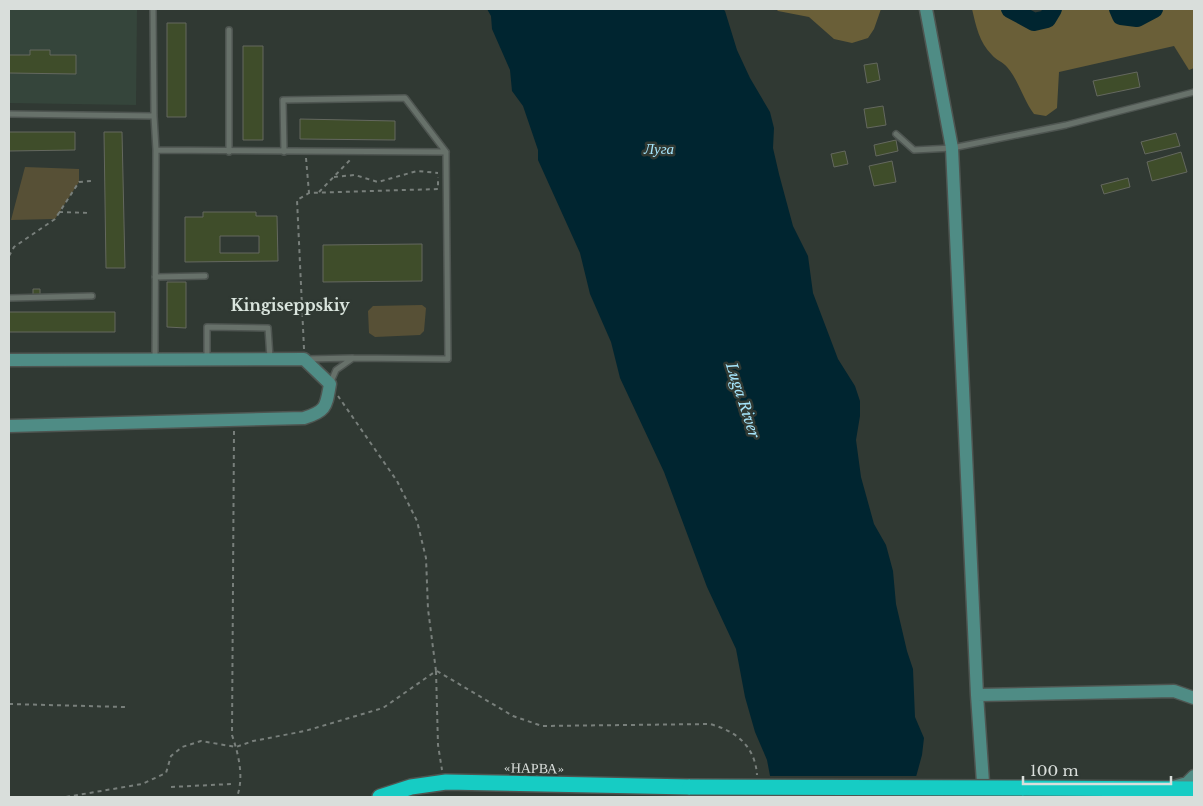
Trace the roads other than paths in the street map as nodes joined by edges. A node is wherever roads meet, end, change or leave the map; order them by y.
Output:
1 (153, 9) edge
2 (926, 9) edge
3 (229, 30) dead end
4 (1194, 92) edge
5 (9, 114) edge
6 (154, 116) junction
7 (896, 134) dead end
8 (952, 148) junction
9 (156, 150) junction
10 (229, 152) junction
11 (284, 152) junction
12 (446, 152) junction
13 (205, 276) dead end
14 (156, 277) junction
15 (92, 296) dead end
16 (9, 298) edge
17 (270, 358) junction
18 (353, 358) junction
19 (155, 359) junction
20 (207, 359) junction
21 (304, 359) junction
22 (9, 360) edge
23 (330, 384) junction
24 (9, 426) edge
25 (976, 695) junction
26 (1194, 698) edge
27 (1194, 776) edge
28 (1163, 789) junction
29 (1194, 789) edge
30 (380, 797) edge
31 (984, 797) edge
32 (1192, 797) edge

1 - 6 lane
2 - 8 street
3 - 10 lane
4 - 8 lane
5 - 6 lane
6 - 9 lane
7 - 8 lane
8 - 25 street
9 - 10 lane
9 - 14 lane
10 - 11 lane
11 - 12 lane
11 - 12 lane
12 - 18 lane
13 - 14 lane
14 - 19 lane
15 - 16 lane
17 - 20 street
17 - 20 lane
17 - 21 street
18 - 21 lane
18 - 23 lane
19 - 20 street
19 - 22 street
21 - 23 street
23 - 24 street
25 - 26 street
25 - 31 street
27 - 28 street
28 - 29 highway
28 - 30 highway, «НАРВА», bridge
28 - 32 street

